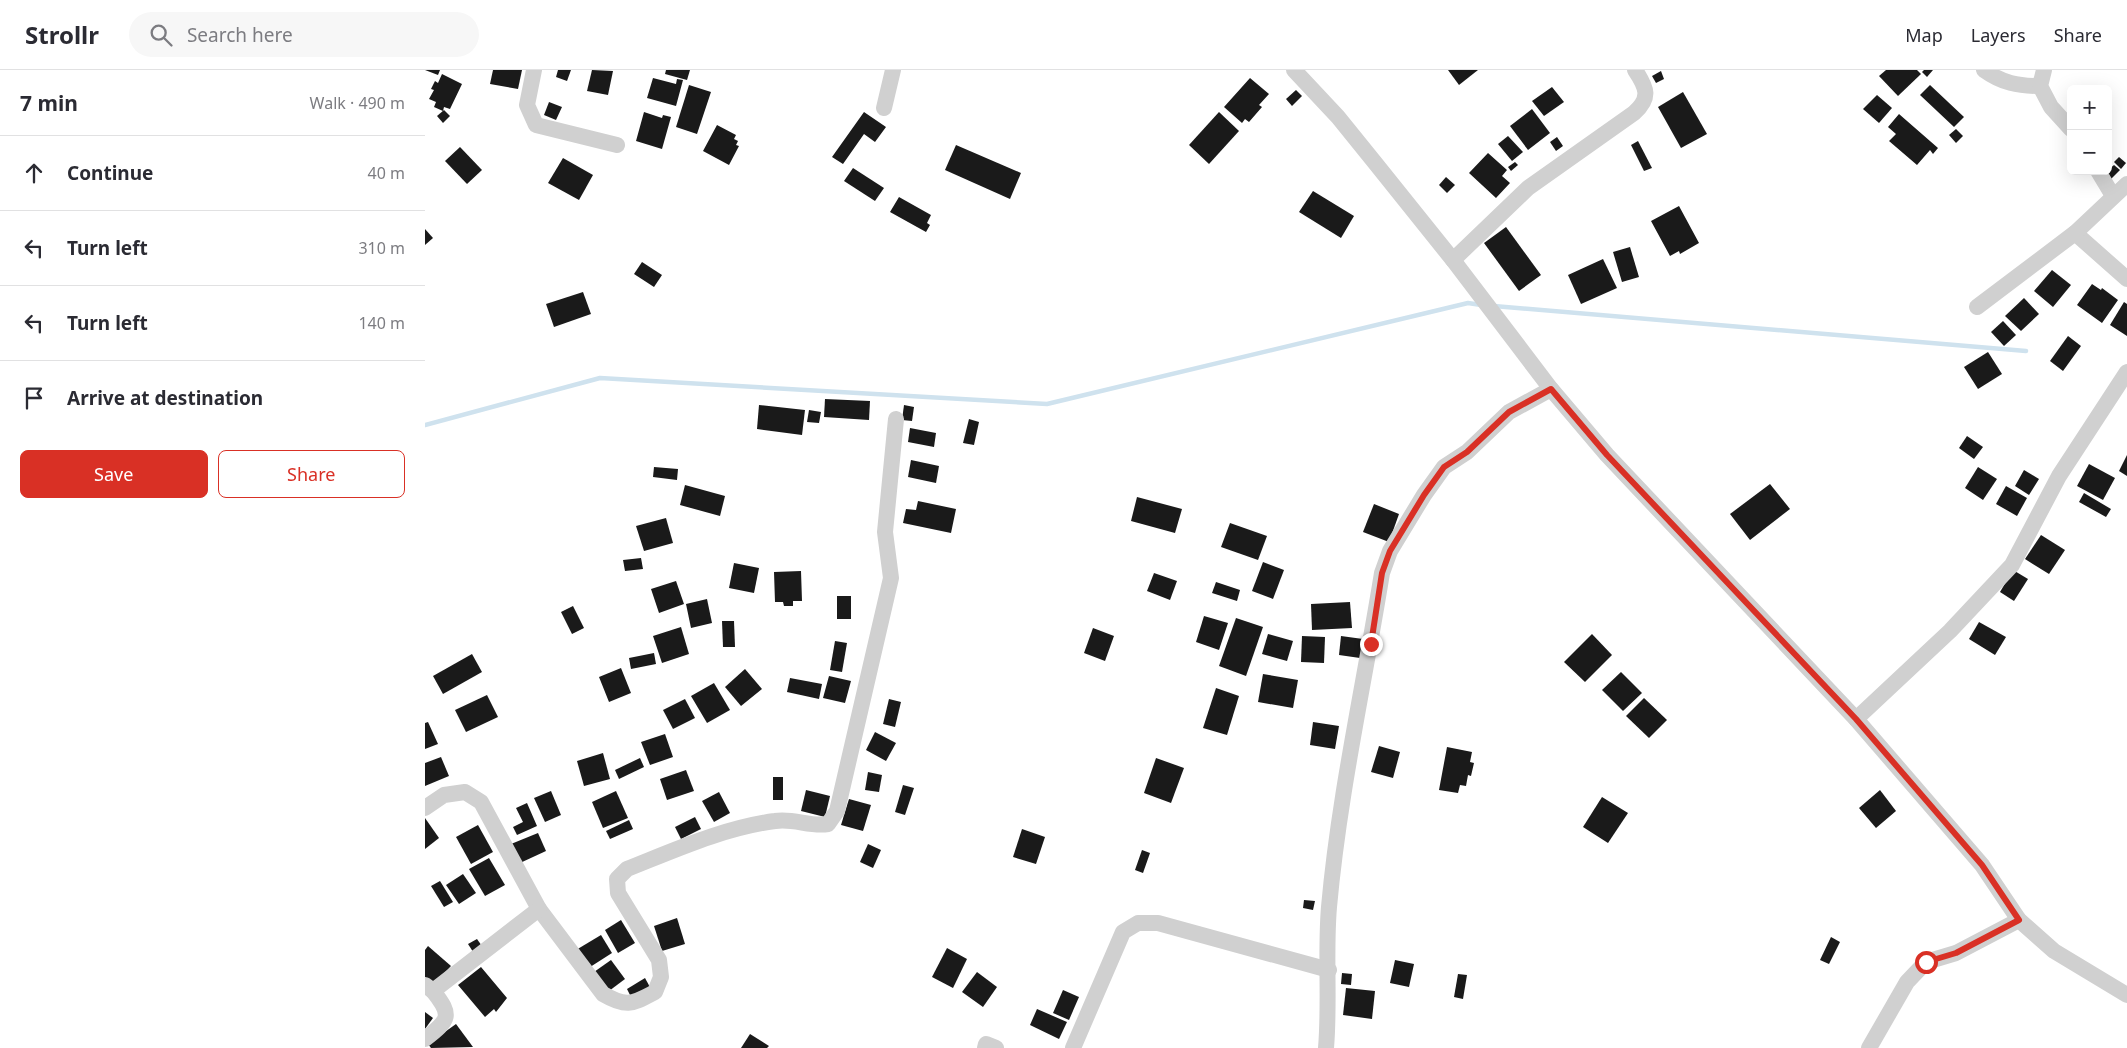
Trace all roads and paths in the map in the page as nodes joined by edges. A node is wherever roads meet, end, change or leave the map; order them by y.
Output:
1 (534, 70) edge
2 (893, 70) edge
3 (1294, 70) edge
4 (1635, 70) edge
5 (1984, 70) edge
6 (2042, 78) edge
7 (884, 108) dead end
8 (2067, 125) edge
9 (617, 146) dead end
10 (2100, 175) edge
11 (2127, 184) edge
12 (2113, 196) junction
13 (2075, 233) junction
14 (1453, 260) junction
15 (2127, 279) edge
16 (1977, 307) dead end
17 (2127, 372) edge
18 (1551, 389) junction
19 (896, 419) dead end
20 (1939, 633) dead end
21 (1856, 719) junction
22 (425, 808) edge
23 (539, 909) junction
24 (2019, 920) junction
25 (1329, 970) junction
26 (429, 988) edge
27 (2127, 995) edge
28 (425, 1039) edge
29 (985, 1048) edge
30 (996, 1048) edge
31 (1073, 1048) edge
32 (1326, 1048) edge
33 (1869, 1048) edge

1 - 9 street
2 - 7 street
3 - 14 street
4 - 14 street
5 - 6 street
6 - 8 street
10 - 12 street
11 - 12 street
12 - 13 street
13 - 15 street
13 - 16 street
14 - 18 street
17 - 21 street
18 - 21 street
18 - 25 street
19 - 23 street
20 - 21 street
21 - 24 street
22 - 23 street
23 - 26 street
24 - 27 street
24 - 33 street
25 - 31 street
25 - 32 street
26 - 28 street
29 - 30 street

